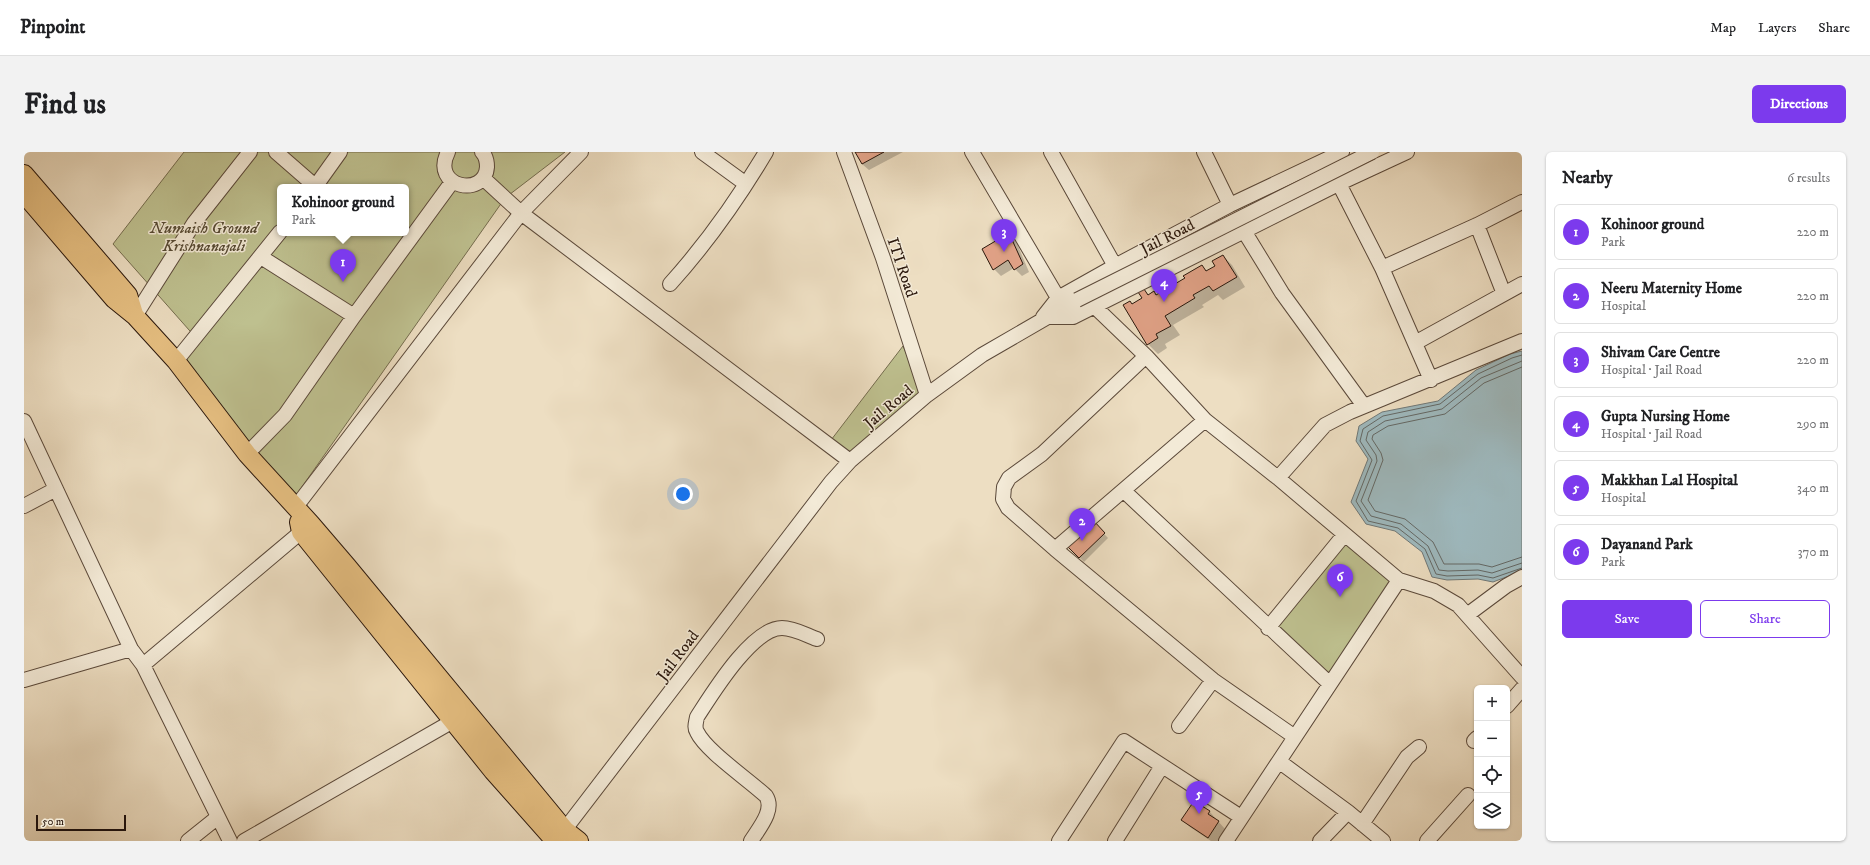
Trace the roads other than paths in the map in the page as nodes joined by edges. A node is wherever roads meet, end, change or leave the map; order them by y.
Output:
1 (250, 152) edge
2 (276, 152) edge
3 (340, 152) edge
4 (448, 152) edge
5 (482, 152) edge
6 (581, 152) edge
7 (702, 152) edge
8 (766, 152) edge
9 (844, 152) edge
10 (972, 152) edge
11 (1051, 152) edge
12 (1204, 152) edge
13 (1342, 152) edge
14 (1372, 152) edge
15 (1407, 152) edge
16 (1326, 156) edge
17 (24, 174) edge
18 (483, 178) junction
19 (452, 182) junction
20 (313, 184) edge
21 (316, 184) edge
22 (746, 184) junction
23 (1338, 184) junction
24 (24, 194) edge
25 (1522, 202) edge
26 (1230, 205) junction
27 (521, 213) junction
28 (1477, 225) junction
29 (1244, 231) junction
30 (277, 236) edge
31 (261, 257) junction
32 (1115, 266) junction
33 (1382, 268) junction
34 (670, 284) dead end
35 (1522, 284) edge
36 (1504, 294) junction
37 (1058, 298) junction
38 (1094, 306) junction
39 (135, 316) junction
40 (354, 316) junction
41 (1043, 320) junction
42 (1522, 341) edge
43 (1415, 343) junction
44 (1146, 356) junction
45 (176, 360) junction
46 (1431, 380) junction
47 (927, 395) junction
48 (1364, 406) junction
49 (1205, 420) junction
50 (24, 421) edge
51 (247, 454) junction
52 (850, 461) junction
53 (1278, 478) junction
54 (56, 489) junction
55 (1124, 491) junction
56 (24, 506) edge
57 (295, 508) junction
58 (301, 532) junction
59 (1344, 535) junction
60 (1054, 549) junction
61 (1522, 577) edge
62 (1399, 580) junction
63 (1467, 615) junction
64 (1268, 628) junction
65 (817, 639) dead end
66 (131, 649) junction
67 (143, 665) junction
68 (1522, 677) edge
69 (24, 680) edge
70 (1213, 680) junction
71 (1330, 684) junction
72 (1522, 690) edge
73 (1510, 703) edge
74 (453, 721) junction
75 (1179, 726) dead end
76 (1295, 737) junction
77 (1419, 747) dead end
78 (1280, 762) junction
79 (1162, 766) junction
80 (1468, 795) dead end
81 (1348, 812) junction
82 (1241, 817) junction
83 (218, 818) junction
84 (1362, 824) junction
85 (564, 838) edge
86 (188, 841) edge
87 (218, 841) edge
88 (230, 841) edge
89 (244, 841) edge
90 (751, 841) edge
91 (1059, 841) edge
92 (1115, 841) edge
93 (1226, 841) edge
94 (1320, 841) edge
95 (1384, 841) edge
96 (1427, 841) edge

1 - 39 street
2 - 20 street
3 - 21 street
4 - 19 street
5 - 18 street
6 - 27 street
7 - 22 street
8 - 22 street
9 - 47 street, ITI Road
10 - 37 street
11 - 32 street
12 - 26 street
13 - 16 street
14 - 41 street, Jail Road, bridge
15 - 23 street
16 - 23 street
16 - 26 street
17 - 39 main road
18 - 19 street
18 - 27 street
19 - 40 street
22 - 34 street
23 - 29 street
23 - 33 street
24 - 39 main road
25 - 28 street
26 - 32 street
27 - 52 street
27 - 57 street
28 - 33 street
28 - 36 street
29 - 38 street
29 - 48 street
30 - 31 street
31 - 40 street
31 - 45 street
32 - 37 street
33 - 43 street
35 - 36 street
36 - 43 street
37 - 41 street
38 - 41 street
38 - 44 street
39 - 45 main road
40 - 51 street
41 - 47 street, Jail Road
42 - 46 street
43 - 46 street
44 - 49 street
44 - 60 street
45 - 51 main road
46 - 48 street
47 - 52 street, Jail Road
48 - 53 street
49 - 53 street
49 - 55 street
50 - 54 street
51 - 57 main road
52 - 85 street, Jail Road
53 - 59 street
54 - 56 street
54 - 66 street
55 - 60 street
55 - 64 street
57 - 58 main road
57 - 85 main road
58 - 67 street
58 - 74 main road
59 - 62 street
59 - 64 street
60 - 70 street
61 - 63 street
62 - 63 street
62 - 71 street
63 - 68 street
64 - 71 street
65 - 90 street
66 - 67 street
66 - 69 street
67 - 83 street
70 - 75 street
70 - 76 street
71 - 76 street
72 - 73 street
74 - 85 main road
74 - 89 street
76 - 78 street
77 - 84 street
78 - 81 street
78 - 82 street
79 - 82 street
79 - 91 street
79 - 92 street
80 - 96 street
81 - 84 street
81 - 94 street
82 - 93 street
83 - 86 street
83 - 87 street
83 - 88 street
84 - 95 street

